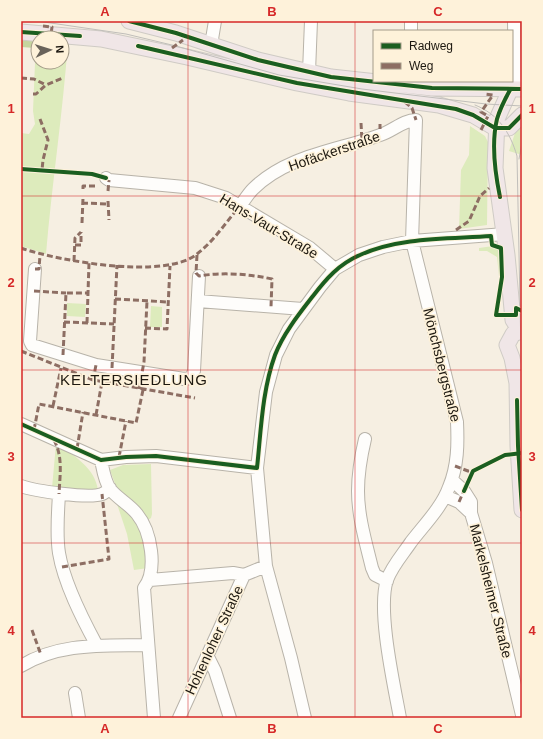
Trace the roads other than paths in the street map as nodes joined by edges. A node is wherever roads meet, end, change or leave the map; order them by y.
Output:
1 (130, 21) edge
2 (215, 21) edge
3 (311, 21) edge
4 (514, 21) edge
5 (21, 32) edge
6 (211, 45) junction
7 (207, 62) junction
8 (309, 72) junction
9 (373, 80) edge
10 (392, 82) edge
11 (412, 84) edge
12 (516, 90) edge
13 (522, 115) edge
14 (416, 120) joint
15 (502, 128) junction
16 (106, 178) dead end
17 (240, 206) junction
18 (505, 234) junction
19 (412, 241) junction
20 (36, 269) dead end
21 (336, 269) junction
22 (199, 276) dead end
23 (508, 276) junction
24 (198, 301) junction
25 (303, 309) junction
26 (521, 331) edge
27 (508, 341) junction
28 (517, 360) edge
29 (21, 424) edge
30 (365, 439) dead end
31 (101, 460) junction
32 (256, 468) junction
33 (452, 480) junction
34 (21, 486) edge
35 (110, 488) junction
36 (59, 494) junction
37 (445, 496) junction
38 (522, 510) edge
39 (471, 513) junction
40 (266, 566) junction
41 (244, 575) junction
42 (150, 580) junction
43 (387, 581) junction
44 (96, 644) junction
45 (148, 645) junction
46 (207, 655) junction
47 (21, 666) edge
48 (75, 693) dead end
49 (522, 715) edge
50 (79, 718) edge
51 (154, 718) edge
52 (179, 718) edge
53 (230, 718) edge
54 (305, 718) edge
55 (400, 718) edge

1 - 6 main road
2 - 6 street
3 - 8 street
4 - 12 street
5 - 7 main road
6 - 7 main road
6 - 8 main road
7 - 15 main road
8 - 9 main road
10 - 11 main road
11 - 12 main road
12 - 15 main road
13 - 15 main road
14 - 17 street, Hofäckerstraße
14 - 19 street, Mönchsbergstraße
15 - 18 main road
16 - 17 street, Hans-Vaut-Straße
17 - 21 street, Hans-Vaut-Straße
18 - 19 street
18 - 23 main road
19 - 21 street
19 - 33 street, Mönchsbergstraße
20 - 24 street
21 - 25 street
22 - 24 street
23 - 26 main road
23 - 27 main road
24 - 25 street
25 - 32 street
26 - 27 main road
27 - 28 main road
28 - 38 main road
29 - 31 street
30 - 43 street
31 - 32 street
31 - 35 street
32 - 40 street
33 - 37 street, Mönchsbergstraße
33 - 39 street, Markelsheimer Straße
34 - 36 street
35 - 36 street
35 - 42 street
36 - 44 street
37 - 39 street, Markelsheimer Straße
37 - 43 street, Mönchsbergstraße
39 - 49 street, Markelsheimer Straße
40 - 41 street, Hohenloher Straße
40 - 54 street
41 - 42 street
41 - 46 street, Hohenloher Straße
42 - 45 street
43 - 55 street, Mönchsbergstraße
44 - 45 street
44 - 47 street
45 - 51 street
46 - 52 street, Hohenloher Straße
46 - 53 street
48 - 50 street

